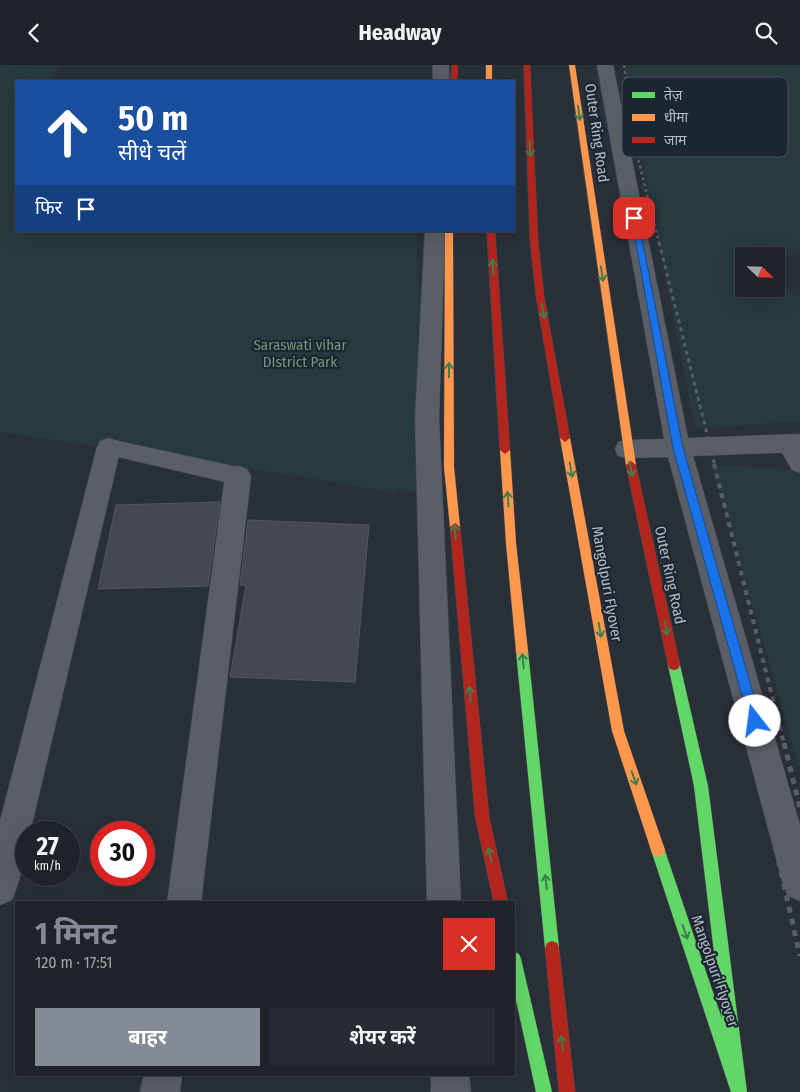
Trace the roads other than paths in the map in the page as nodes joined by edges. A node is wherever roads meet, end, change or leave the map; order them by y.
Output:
1 (441, 65) edge
2 (455, 65) edge
3 (489, 65) edge
4 (527, 65) edge
5 (572, 65) edge
6 (605, 65) edge
7 (441, 80) edge
8 (454, 80) edge
9 (489, 80) edge
10 (622, 154) edge
11 (623, 157) edge
12 (435, 232) edge
13 (449, 232) edge
14 (490, 232) edge
15 (108, 447) joint
16 (678, 448) junction
17 (627, 449) junction
18 (796, 451) edge
19 (238, 476) joint
20 (800, 884) edge
21 (0, 888) edge
22 (184, 901) edge
23 (444, 901) edge
24 (501, 901) edge
25 (515, 963) edge
26 (162, 1076) edge
27 (450, 1076) edge
28 (160, 1092) edge
29 (451, 1092) edge
30 (544, 1092) edge
31 (567, 1092) edge
32 (739, 1092) edge

1 - 7 street
2 - 8 main road
3 - 9 main road
4 -> 32 main road, Mangolpuri Flyover
5 -> 17 main road, Outer Ring Road
6 - 10 street
11 - 16 street
12 - 23 street
24 -> 13 main road
31 -> 14 main road
15 - 19 lane
15 - 21 street
16 - 17 street
16 - 18 street
16 - 20 street
17 -> 32 main road, Outer Ring Road
19 - 22 street
25 - 30 main road
26 - 28 street
27 - 29 street

